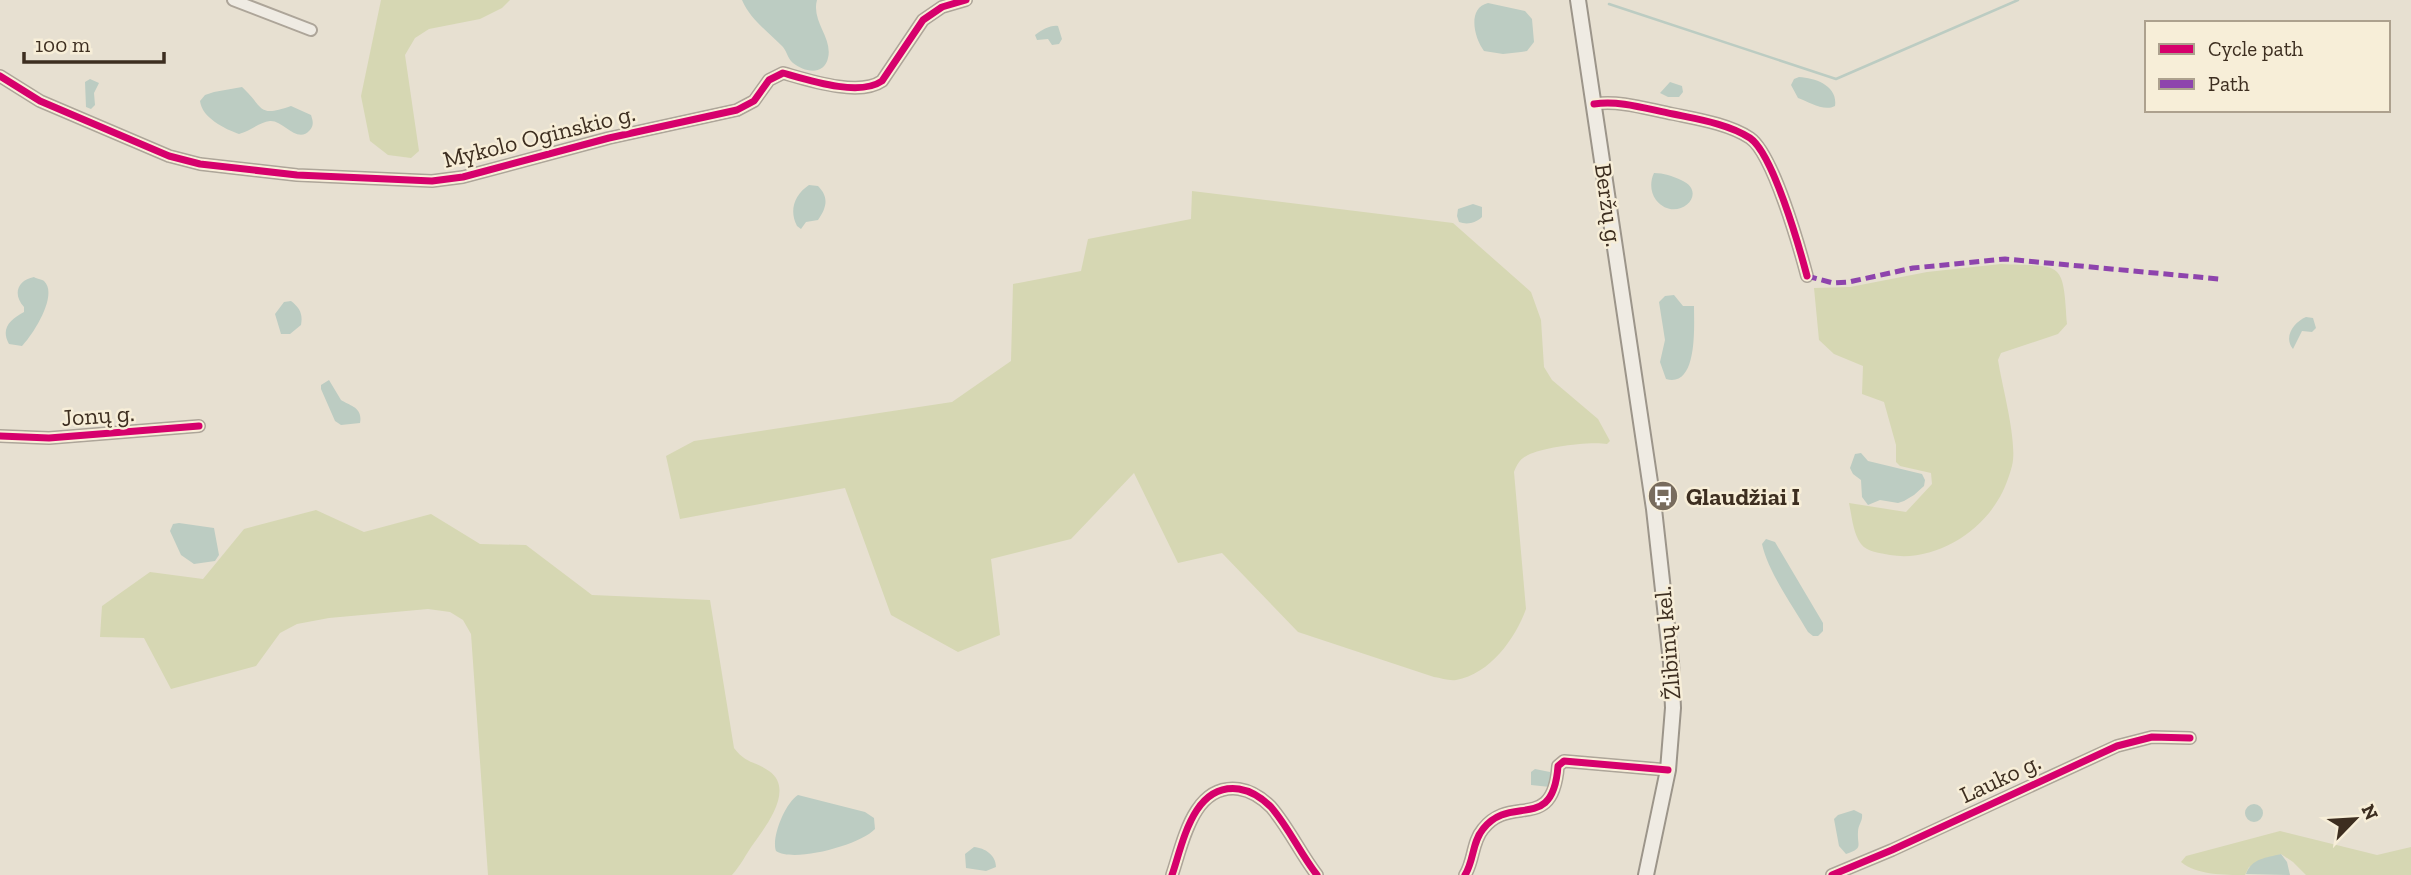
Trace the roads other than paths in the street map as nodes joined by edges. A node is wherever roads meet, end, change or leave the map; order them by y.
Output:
1 (233, 0) edge
2 (966, 0) edge
3 (1578, 0) edge
4 (311, 30) dead end
5 (0, 76) edge
6 (1594, 104) junction
7 (1807, 276) dead end
8 (1639, 410) joint
9 (199, 426) dead end
10 (0, 436) edge
11 (2190, 738) dead end
12 (1668, 771) junction
13 (1172, 875) edge
14 (1317, 875) edge
15 (1465, 875) edge
16 (1646, 875) edge
17 (1832, 875) edge

1 - 4 street
2 - 5 street, Mykolo Oginskio g.
3 - 6 main road, Beržų g.
6 - 7 street
6 - 8 main road, Beržų g.
8 - 12 main road, Žlibinų kel.
9 - 10 street, Jonų g.
11 - 17 street, Lauko g.
12 - 15 street
12 - 16 main road, Žlibinų kel.
13 - 14 street

